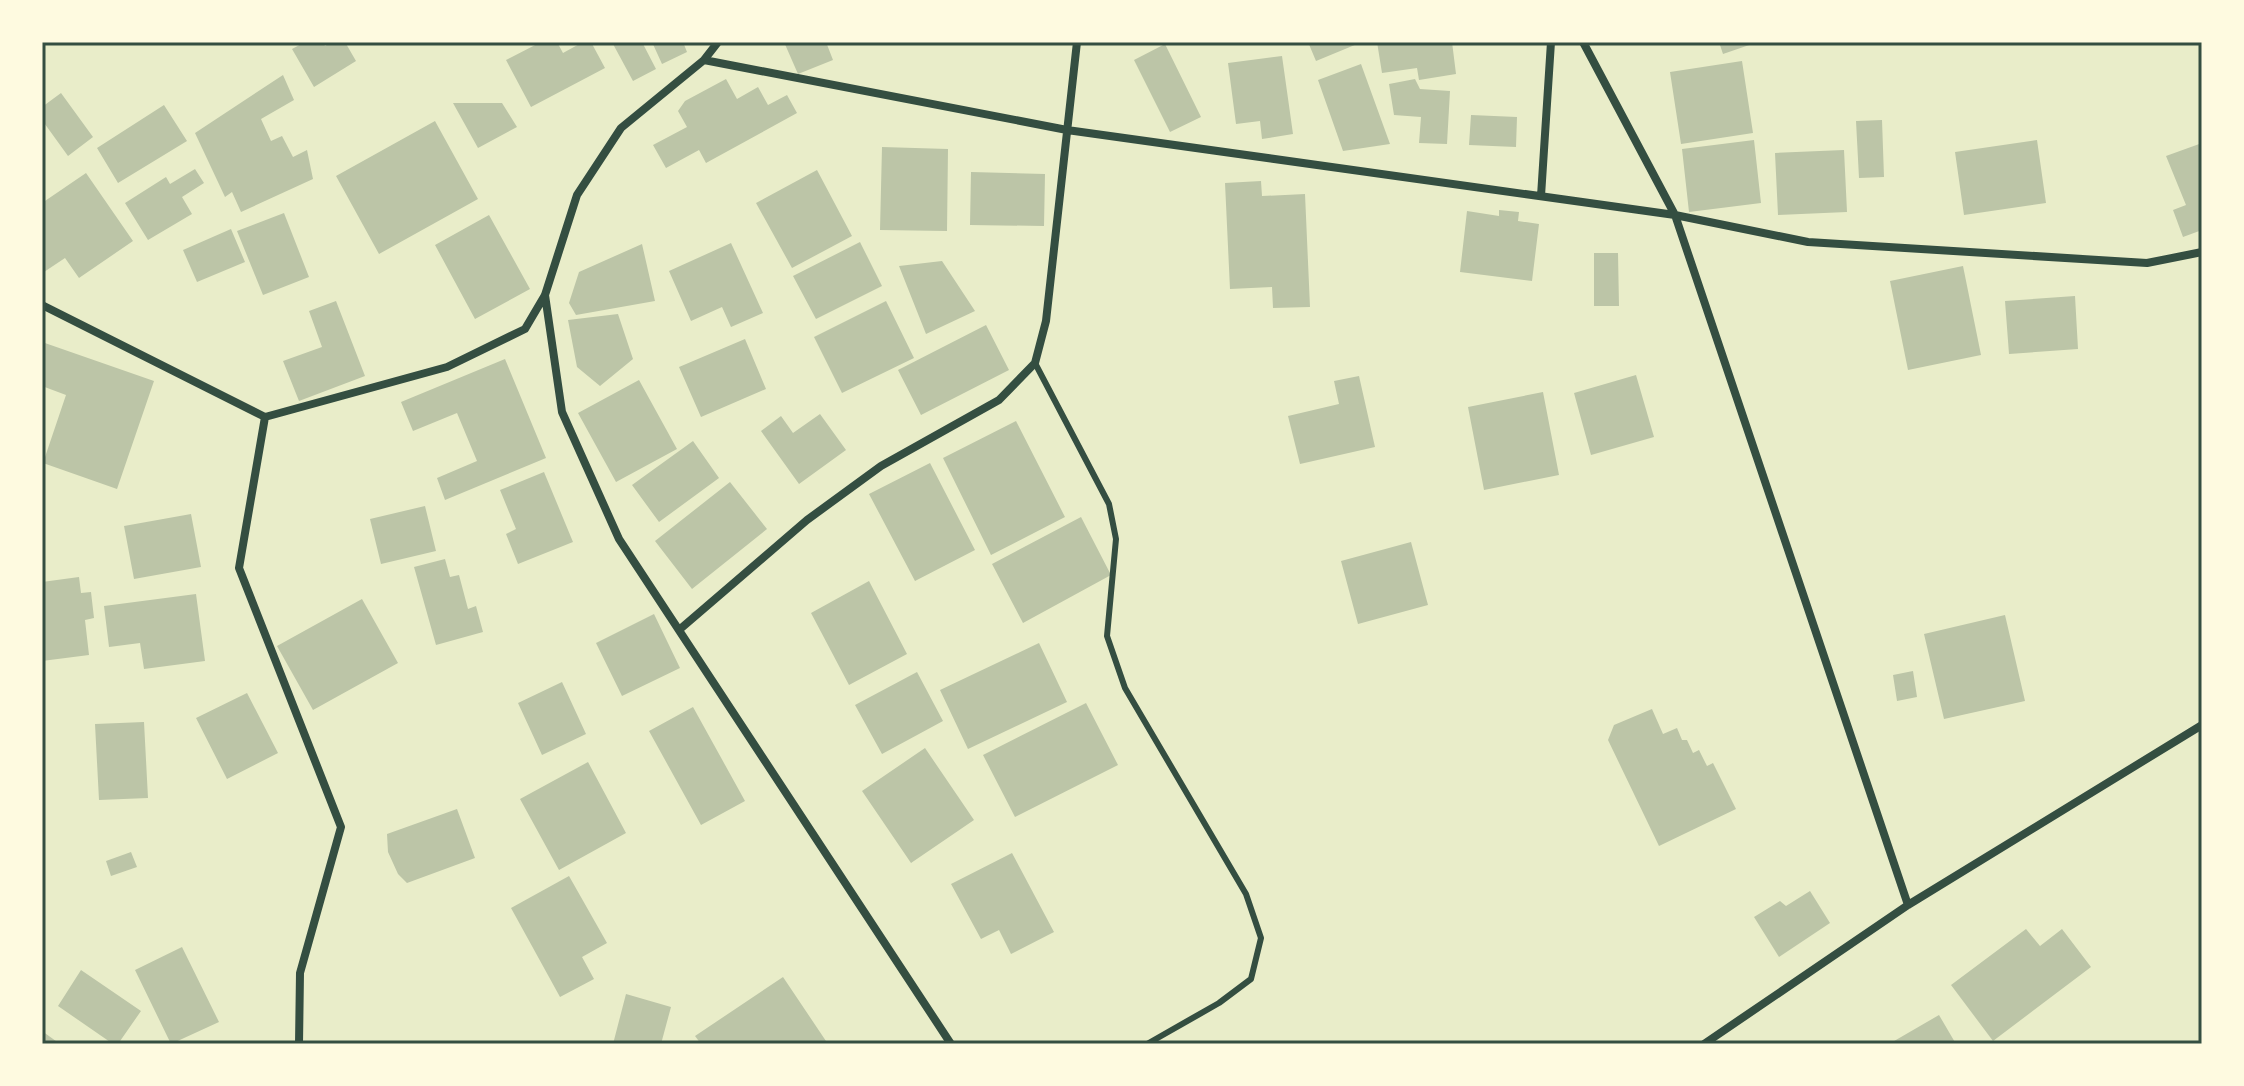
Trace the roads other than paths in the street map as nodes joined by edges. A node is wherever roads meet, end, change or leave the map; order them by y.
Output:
1 (718, 42) edge
2 (1077, 42) edge
3 (1551, 42) edge
4 (1583, 42) edge
5 (704, 60) junction
6 (1067, 130) junction
7 (1541, 196) junction
8 (1675, 215) junction
9 (2202, 252) edge
10 (545, 295) junction
11 (43, 306) edge
12 (1035, 363) junction
13 (265, 417) junction
14 (679, 630) junction
15 (2202, 725) edge
16 (1908, 905) junction
17 (299, 1044) edge
18 (951, 1044) edge
19 (1147, 1044) edge
20 (1704, 1044) edge

1 - 5 street
2 - 6 street
3 - 7 street
4 - 8 street
5 - 6 street
5 - 10 street
6 - 7 street
6 - 12 street
7 - 8 street
8 - 9 street
8 - 16 street
10 - 13 street
10 - 14 street
11 - 13 street
12 - 14 street
12 - 19 lane
13 - 17 street
14 - 18 street
15 - 16 street
16 - 20 street

